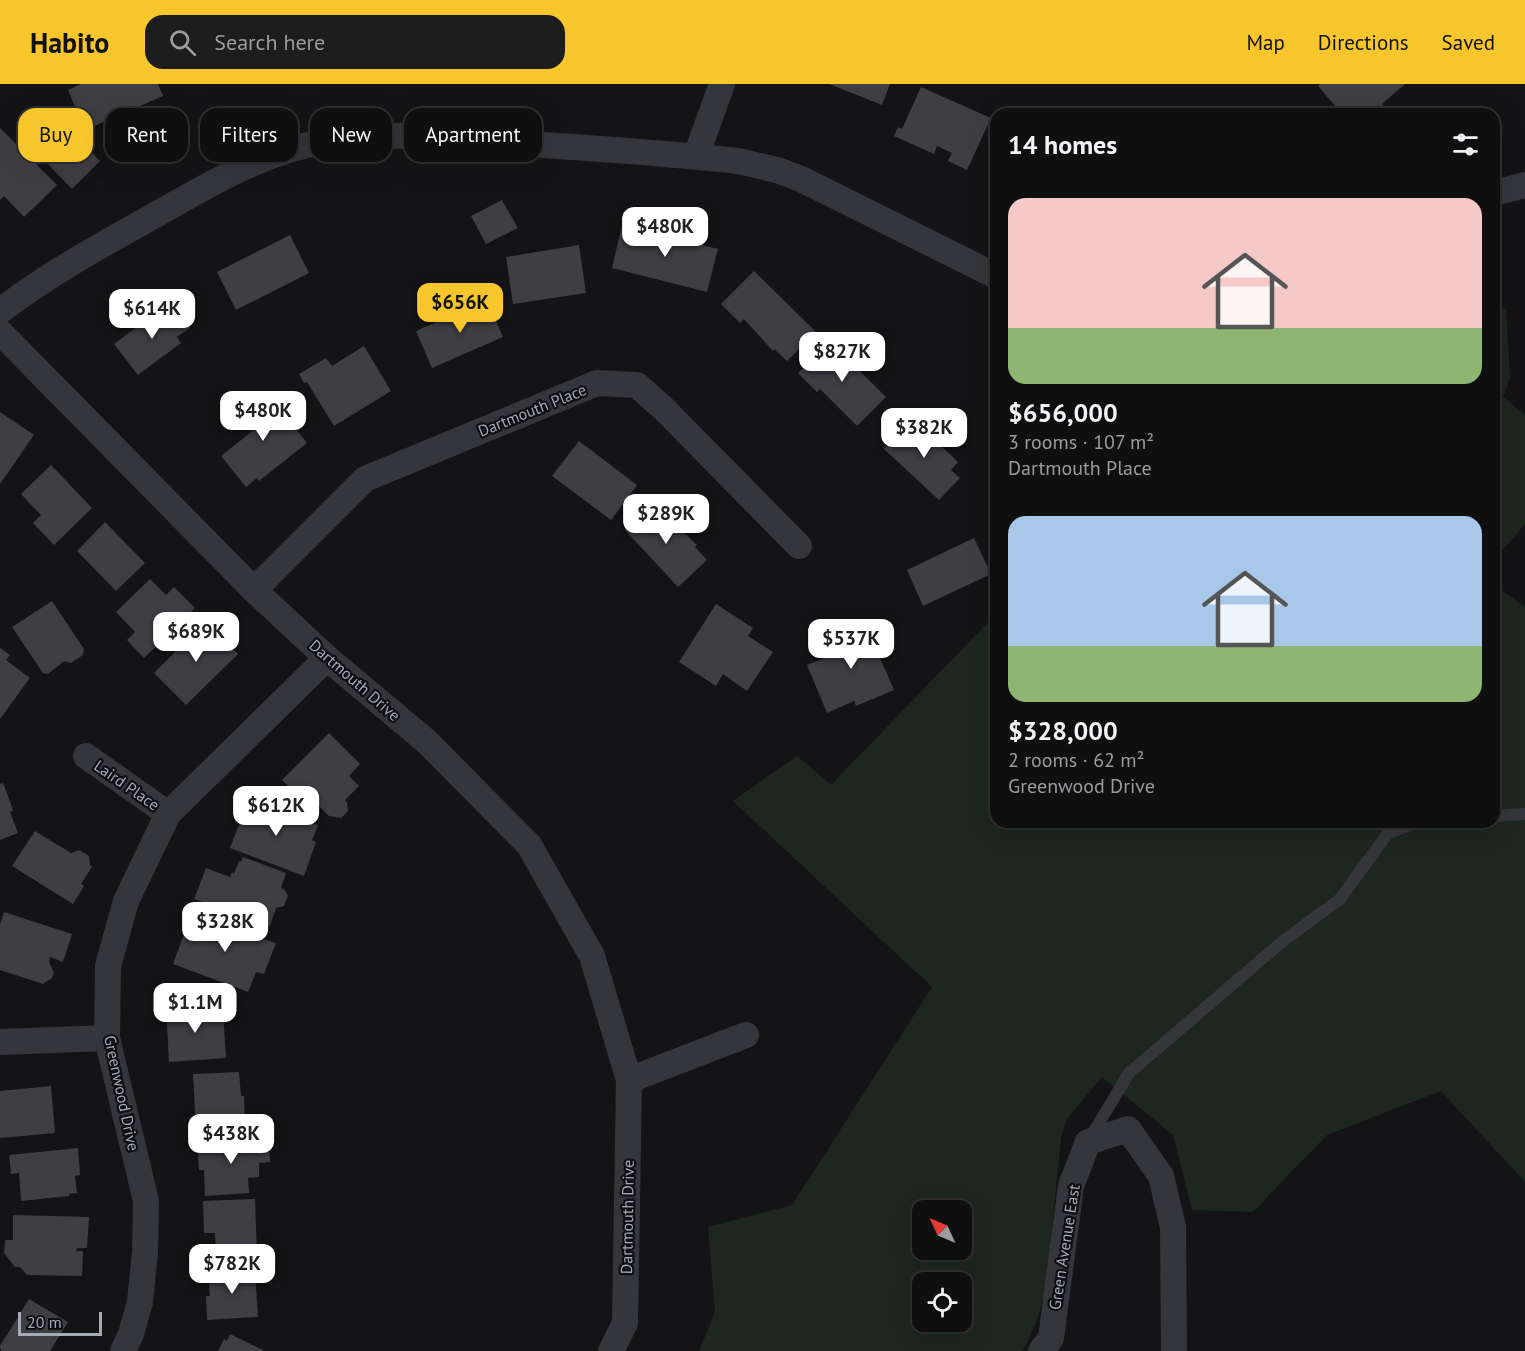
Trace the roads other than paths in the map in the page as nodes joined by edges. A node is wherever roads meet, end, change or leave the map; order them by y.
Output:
1 (722, 84) edge
2 (696, 156) junction
3 (1525, 185) edge
4 (1500, 191) edge
5 (990, 273) edge
6 (0, 311) edge
7 (0, 332) edge
8 (799, 546) dead end
9 (254, 590) junction
10 (327, 658) junction
11 (86, 756) dead end
12 (168, 813) junction
13 (1525, 814) edge
14 (1500, 816) edge
15 (1402, 828) edge
16 (746, 1035) dead end
17 (107, 1038) junction
18 (0, 1042) edge
19 (629, 1080) junction
20 (1088, 1142) junction
21 (123, 1351) edge
22 (611, 1351) edge
23 (1041, 1351) edge
24 (1174, 1351) edge

1 - 2 street
2 - 5 street
2 - 6 street
3 - 4 street
7 - 9 street, Dartmouth Drive
8 - 9 street, Dartmouth Place
9 - 10 street, Dartmouth Drive
10 - 12 street, Greenwood Drive
10 - 19 street, Dartmouth Drive
11 - 12 street, Laird Place
12 - 17 street, Greenwood Drive
13 - 14 lane
15 - 20 lane
16 - 19 street
17 - 18 street
17 - 21 street, Greenwood Drive
19 - 22 street, Dartmouth Drive
20 - 23 street, Green Avenue East
20 - 24 street

